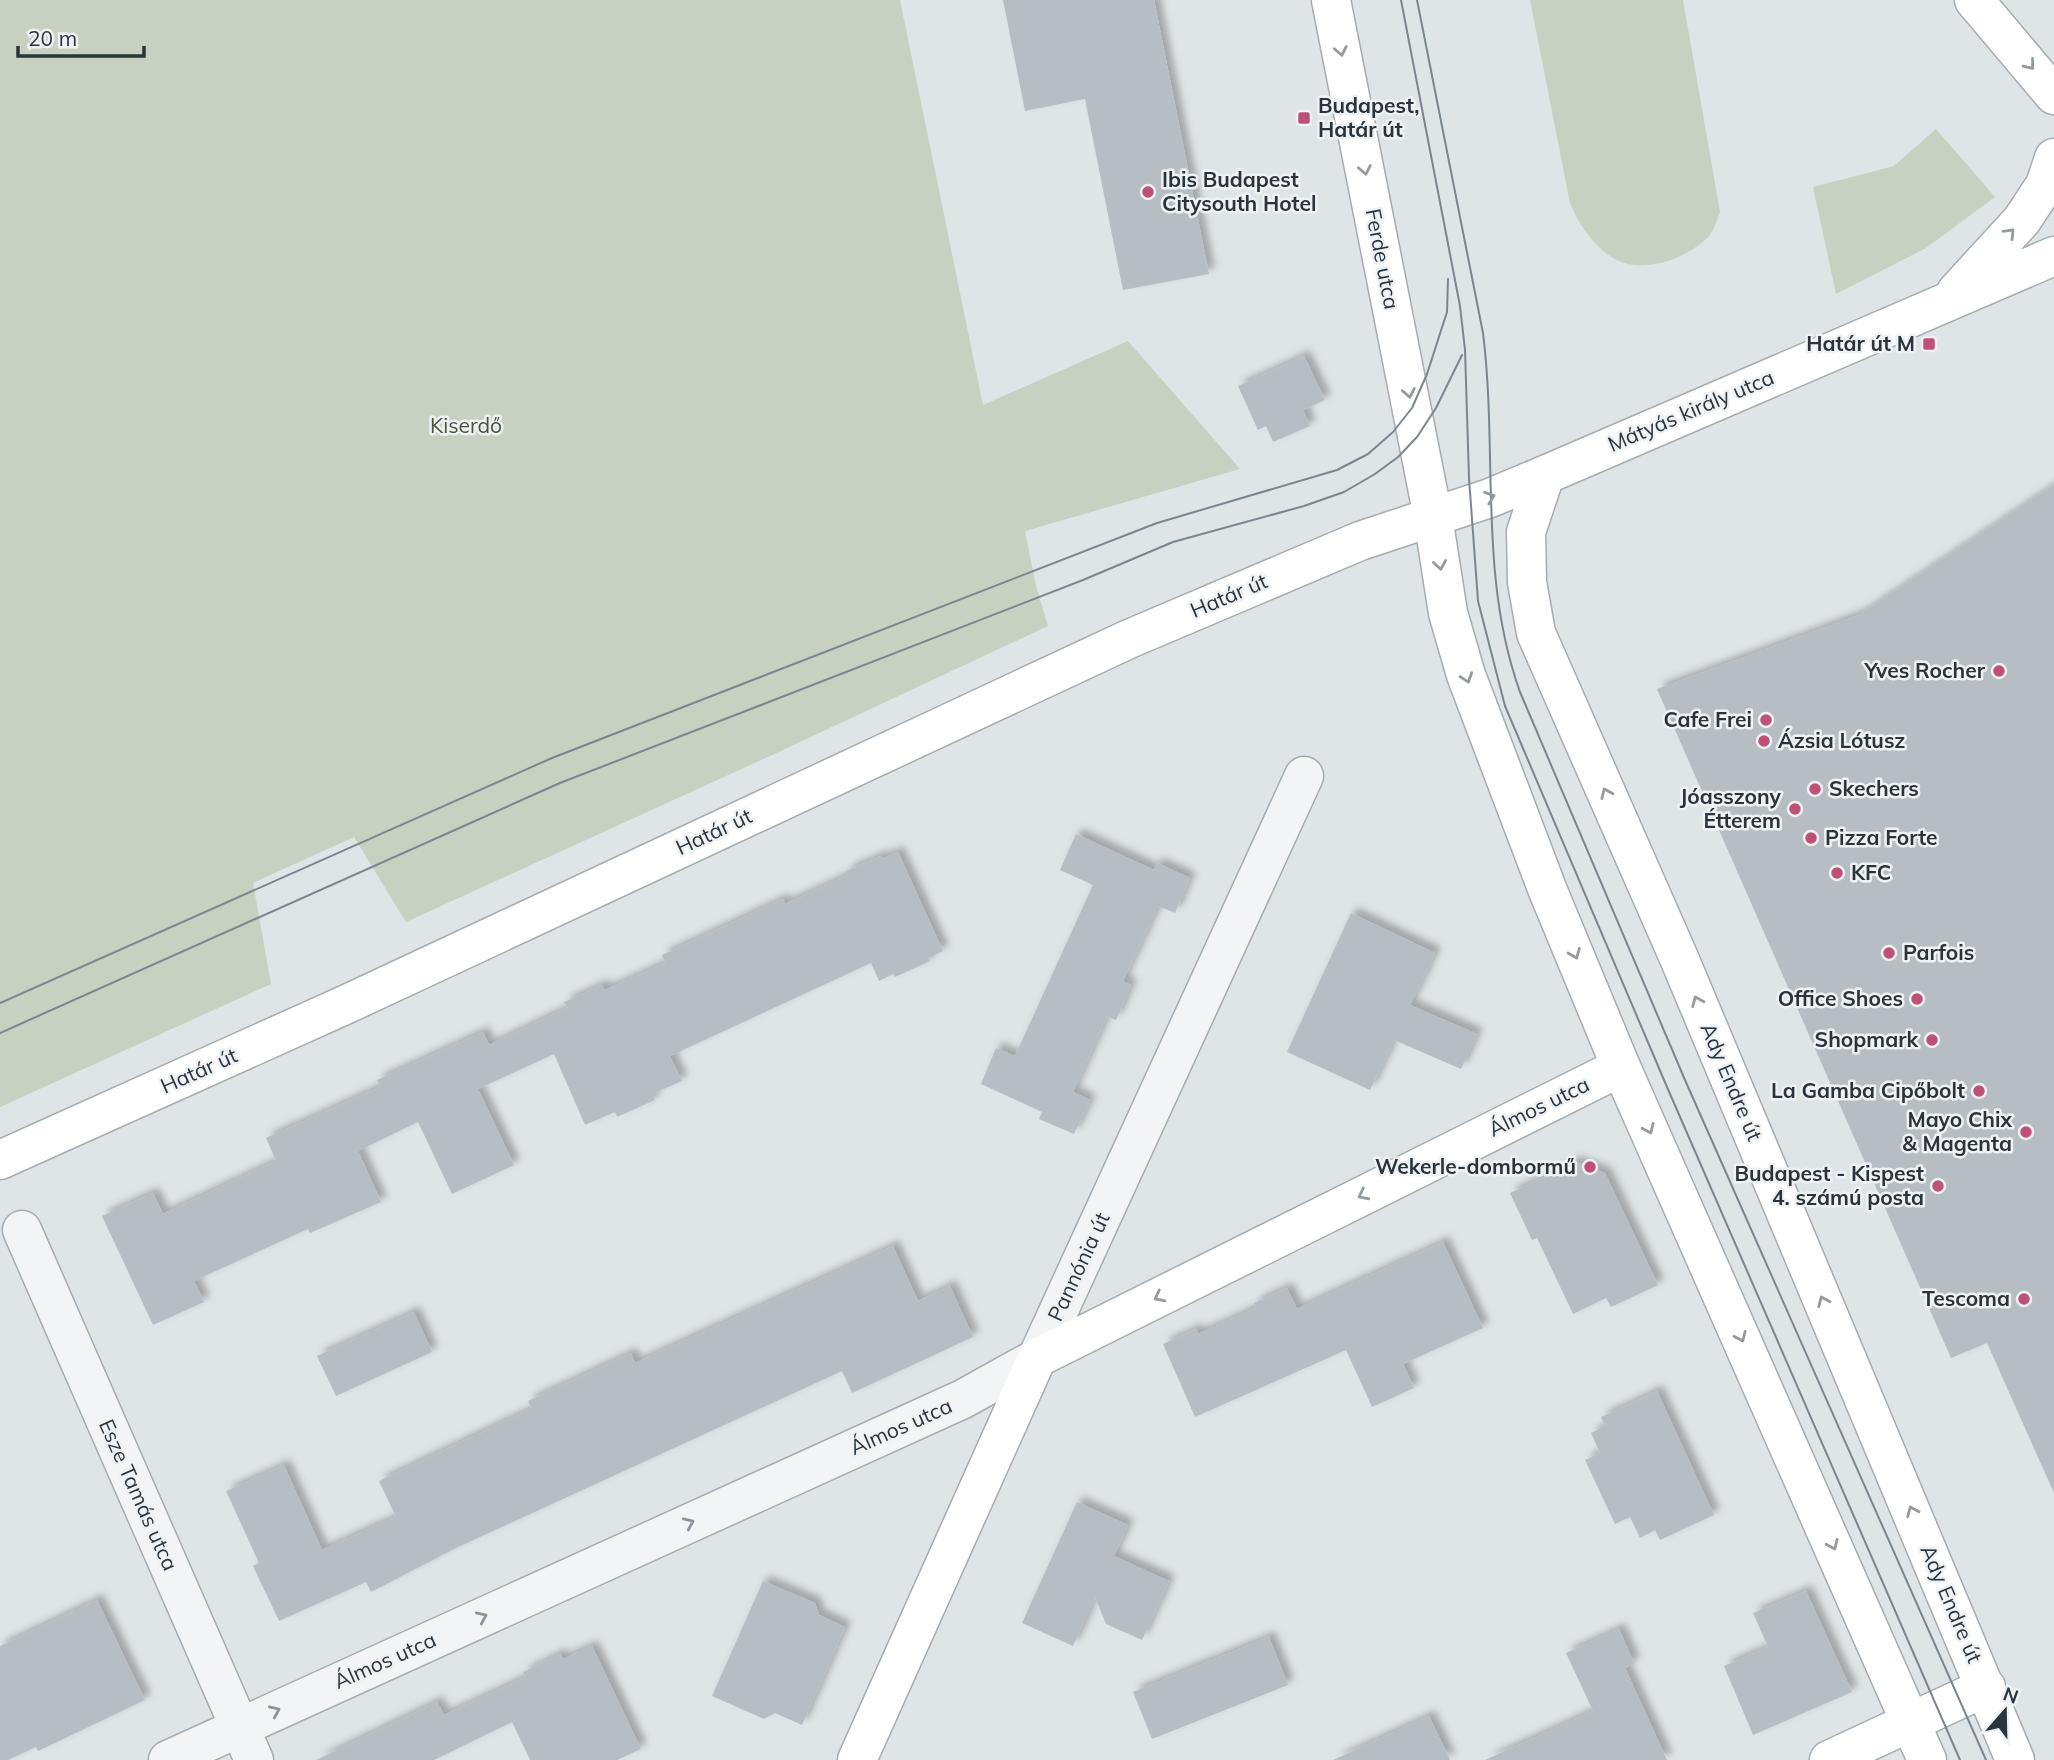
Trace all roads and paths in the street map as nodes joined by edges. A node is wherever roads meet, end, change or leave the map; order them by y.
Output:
1 (1331, 0) edge
2 (1974, 0) edge
3 (2054, 95) edge
4 (2054, 158) edge
5 (2054, 257) edge
6 (1947, 301) junction
7 (1545, 475) junction
8 (1433, 517) junction
9 (1304, 776) dead end
10 (1621, 1067) junction
11 (0, 1160) edge
12 (22, 1230) dead end
13 (1037, 1358) junction
14 (1986, 1687) junction
15 (1911, 1720) junction
16 (246, 1743) edge
17 (168, 1760) edge
18 (857, 1760) edge
19 (1829, 1760) edge
20 (1927, 1760) edge
21 (2015, 1760) edge

1 -> 8 street, Ferde utca
2 -> 3 street
6 -> 4 street
5 - 6 street, Mátyás király utca
6 - 7 street, Mátyás király utca
8 -> 7 street, Mátyás király utca
14 -> 7 street, Ady Endre út
8 -> 10 street
8 - 11 street, Határ út
9 - 13 street, Pannónia út
10 -> 13 street, Álmos utca
10 -> 15 street
12 - 16 street, Esze Tamás utca
16 -> 13 street, Álmos utca
13 - 18 street, Pannónia út
14 - 15 street
14 - 21 street, Ady Endre út
15 - 19 street
15 - 20 street
16 - 17 street, Álmos utca

